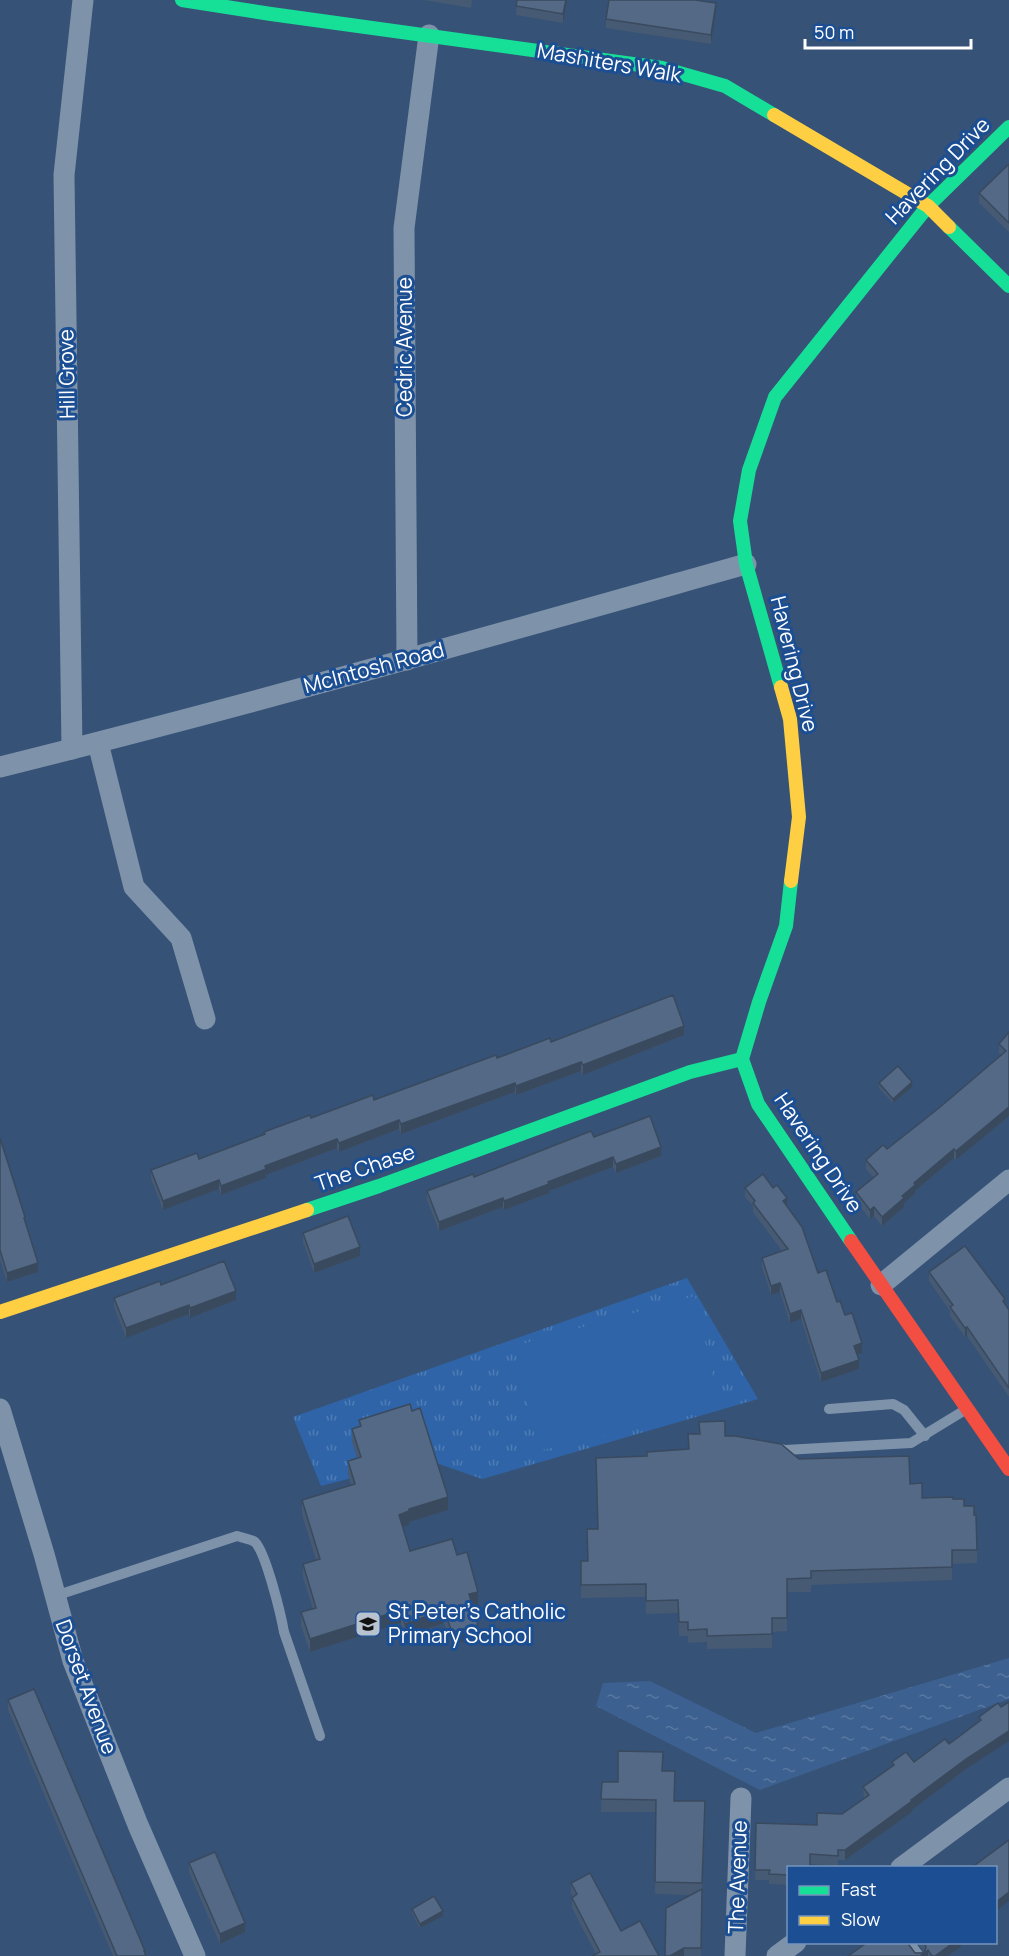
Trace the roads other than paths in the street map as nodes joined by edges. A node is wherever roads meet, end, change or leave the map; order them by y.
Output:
1 (83, 0) edge
2 (182, 0) edge
3 (429, 35) junction
4 (1009, 128) edge
5 (928, 206) junction
6 (1009, 286) edge
7 (746, 564) junction
8 (407, 660) junction
9 (98, 743) junction
10 (72, 749) junction
11 (0, 767) edge
12 (205, 1019) dead end
13 (742, 1059) junction
14 (1009, 1180) edge
15 (881, 1285) junction
16 (0, 1312) edge
17 (829, 1408) dead end
18 (968, 1408) junction
19 (0, 1409) edge
20 (925, 1436) junction
21 (766, 1447) edge
22 (1009, 1469) edge
23 (55, 1596) junction
24 (320, 1736) dead end
25 (1009, 1788) edge
26 (741, 1798) dead end
27 (904, 1866) edge
28 (793, 1944) edge
29 (195, 1956) edge
30 (735, 1956) edge
31 (777, 1956) edge

1 - 10 street, Hill Grove
2 - 3 street, Mashiters Walk
3 - 5 street, Mashiters Walk
3 - 8 street, Cedric Avenue
4 - 5 street, Havering Drive
5 - 6 street, Mashiters Walk
5 - 7 street, Havering Drive
7 - 8 street, McIntosh Road
7 - 13 street, Havering Drive
8 - 9 street, McIntosh Road
9 - 10 street, McIntosh Road
9 - 12 street
10 - 11 street, McIntosh Road
13 - 15 street, Havering Drive
13 - 16 street, The Chase
14 - 15 street
15 - 18 street, Havering Drive
17 - 20 lane
18 - 20 lane
18 - 22 street, Havering Drive
19 - 23 street, Dorset Avenue
20 - 21 lane
23 - 24 lane
23 - 29 street, Dorset Avenue
25 - 27 street
26 - 30 street, The Avenue
28 - 31 street

